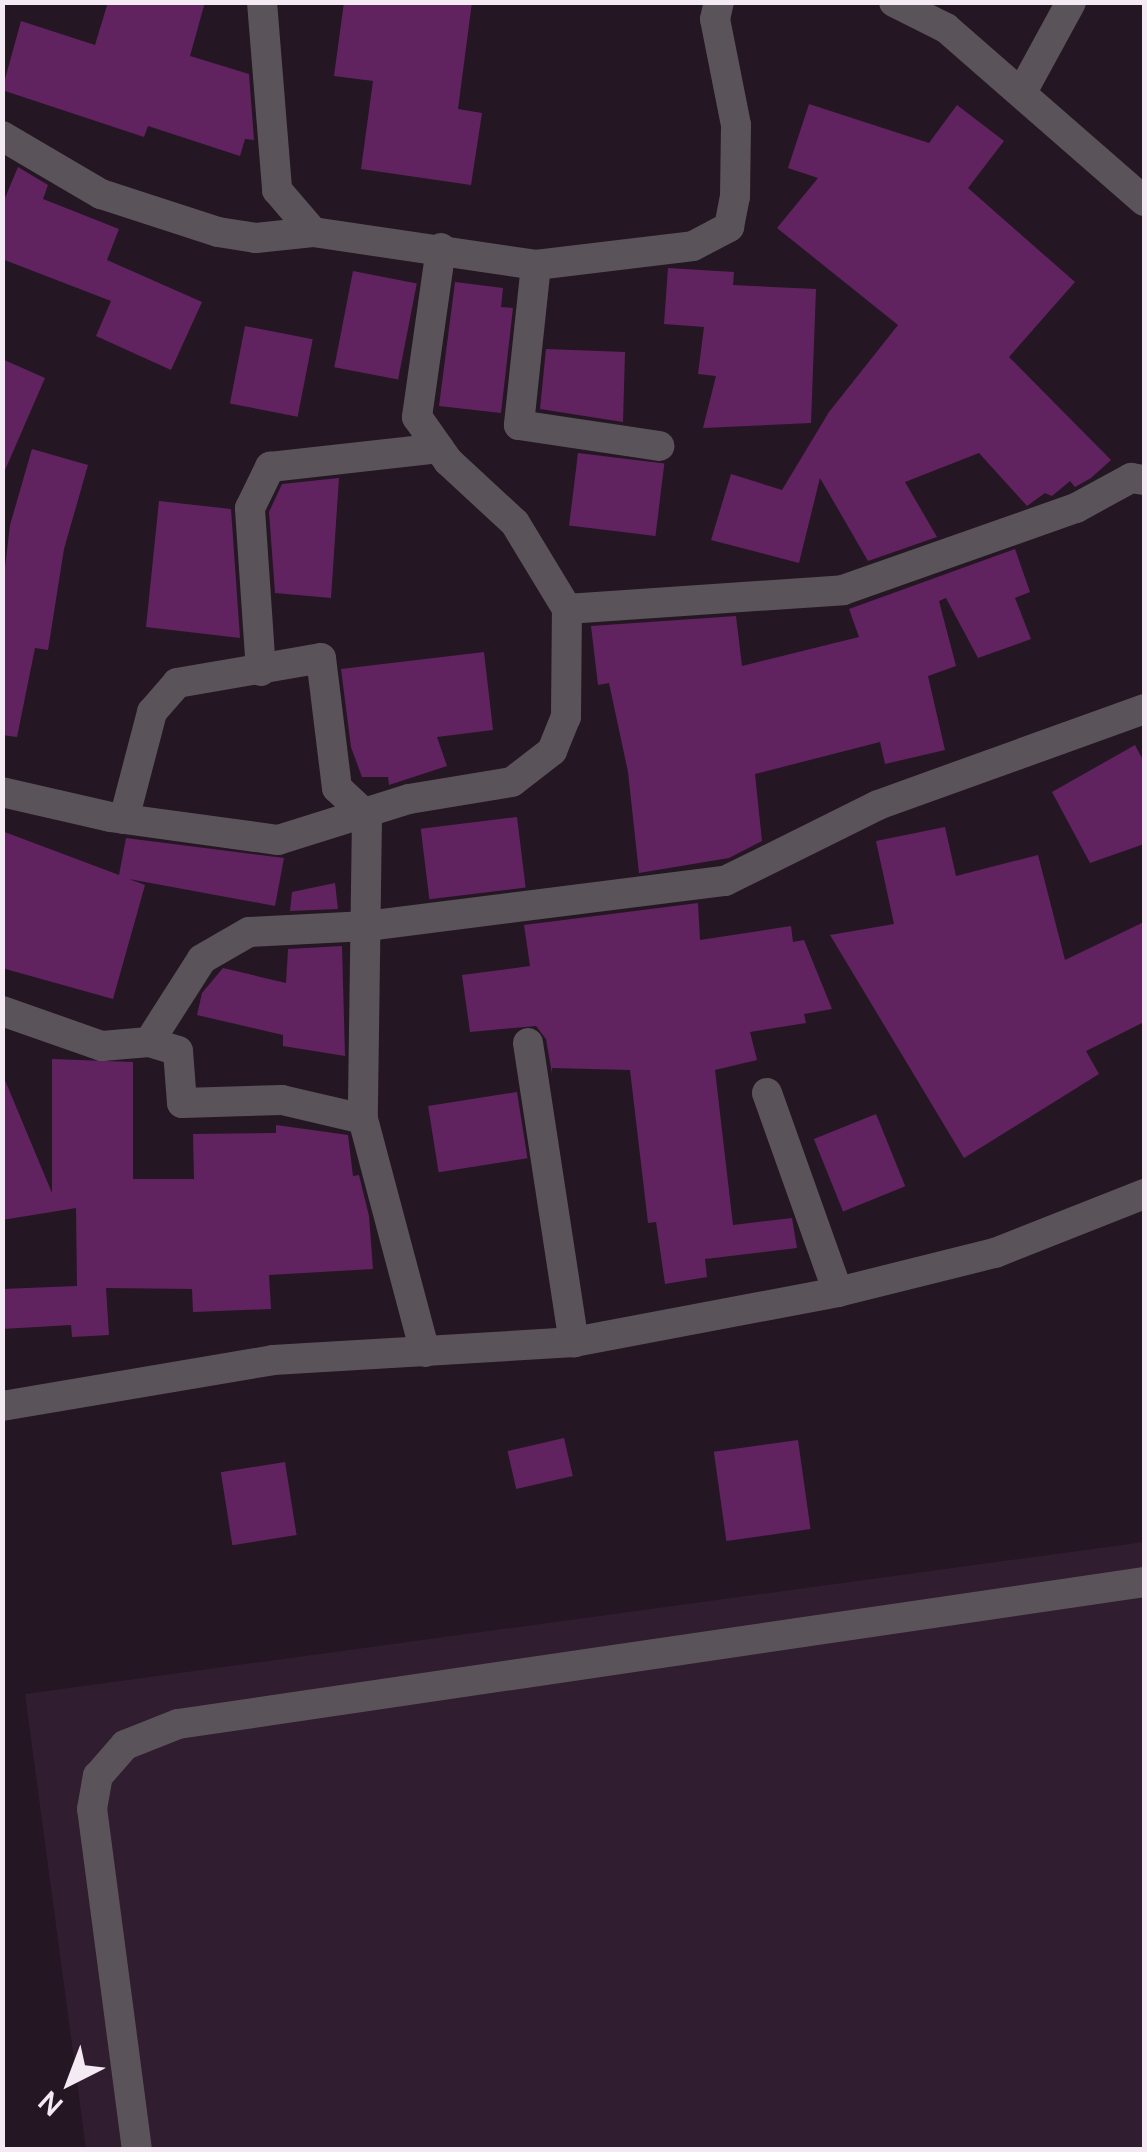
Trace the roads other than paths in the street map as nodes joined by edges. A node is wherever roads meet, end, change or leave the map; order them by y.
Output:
1 (262, 2) edge
2 (719, 2) edge
3 (894, 2) edge
4 (1071, 2) edge
5 (1022, 92) junction
6 (2, 136) edge
7 (1144, 201) edge
8 (312, 232) junction
9 (441, 248) junction
10 (536, 265) junction
11 (660, 446) dead end
12 (440, 448) junction
13 (1144, 480) edge
14 (566, 609) junction
15 (261, 671) junction
16 (1144, 709) edge
17 (2, 792) edge
18 (367, 816) junction
19 (124, 819) junction
20 (368, 926) junction
21 (2, 1011) edge
22 (149, 1042) junction
23 (528, 1043) dead end
24 (767, 1093) dead end
25 (363, 1119) junction
26 (1144, 1194) edge
27 (838, 1292) junction
28 (574, 1342) junction
29 (425, 1352) junction
30 (2, 1406) edge
31 (1144, 1582) edge
32 (137, 2150) edge

1 - 8 street
2 - 10 street
3 - 5 street
4 - 5 street
5 - 7 street
6 - 8 street
8 - 9 street
9 - 10 street
9 - 12 street
10 - 11 street
12 - 14 street
12 - 15 street
13 - 14 street
14 - 18 street
15 - 18 street
15 - 19 street
16 - 20 street
17 - 19 street
18 - 19 street
18 - 20 street
20 - 22 street
20 - 25 street
21 - 22 street
22 - 25 street
23 - 28 street
24 - 27 street
25 - 29 street
26 - 27 street
27 - 28 street
28 - 29 street
29 - 30 street
31 - 32 street

